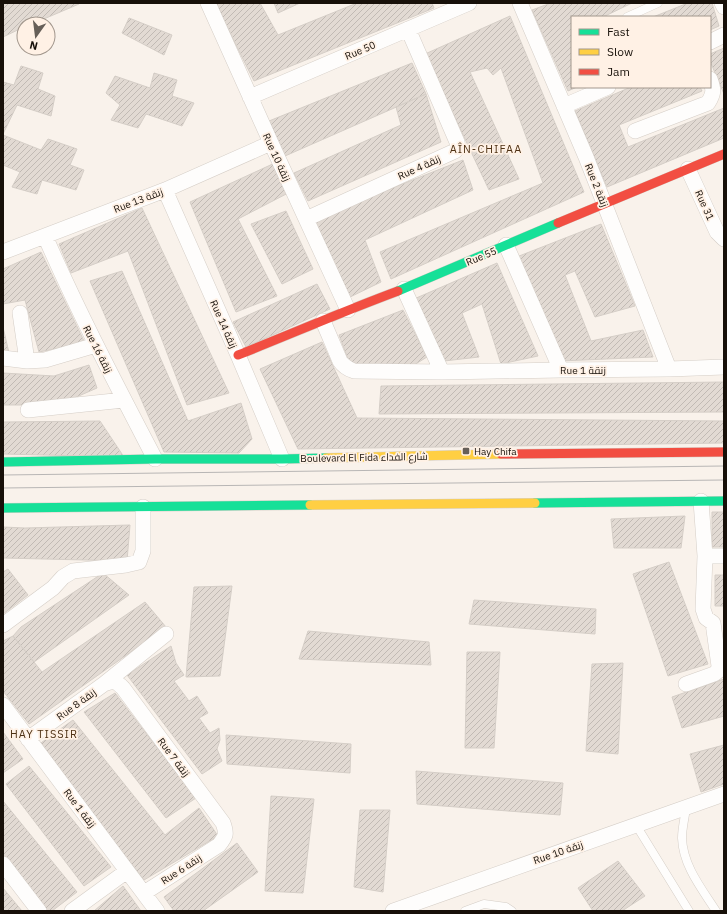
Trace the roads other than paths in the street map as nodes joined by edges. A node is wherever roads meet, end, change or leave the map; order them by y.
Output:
1 (208, 3) edge
2 (469, 3) edge
3 (520, 3) edge
4 (658, 3) edge
5 (722, 3) edge
6 (724, 7) edge
7 (629, 16) edge
8 (408, 29) junction
9 (724, 35) edge
10 (711, 42) edge
11 (711, 82) edge
12 (606, 88) edge
13 (250, 97) junction
14 (564, 106) junction
15 (635, 131) dead end
16 (271, 143) junction
17 (724, 154) edge
18 (688, 169) junction
19 (165, 190) junction
20 (604, 204) junction
21 (306, 219) junction
22 (45, 236) junction
23 (724, 239) edge
24 (506, 245) junction
25 (3, 252) edge
26 (404, 289) junction
27 (348, 310) junction
28 (20, 313) dead end
29 (324, 321) junction
30 (96, 345) junction
31 (238, 355) junction
32 (3, 358) edge
33 (27, 361) junction
34 (724, 368) edge
35 (669, 369) junction
36 (561, 370) junction
37 (442, 372) junction
38 (124, 400) junction
39 (28, 410) dead end
40 (724, 452) edge
41 (282, 459) junction
42 (155, 460) junction
43 (3, 462) edge
44 (701, 501) junction
45 (724, 501) edge
46 (143, 507) junction
47 (3, 508) edge
48 (724, 556) edge
49 (705, 559) junction
50 (724, 562) edge
51 (718, 624) edge
52 (3, 625) edge
53 (166, 634) dead end
54 (104, 684) junction
55 (686, 684) dead end
56 (5, 711) edge
57 (28, 739) junction
58 (724, 794) edge
59 (686, 807) junction
60 (636, 825) junction
61 (219, 845) joint
62 (3, 864) edge
63 (127, 871) junction
64 (144, 893) junction
65 (39, 911) edge
66 (72, 911) edge
67 (157, 911) edge
68 (393, 911) edge
69 (466, 911) edge
70 (512, 911) edge
71 (689, 911) edge
72 (716, 911) edge

1 - 13 street, Rue 10 زنقة
2 - 8 street, Rue 50
3 - 14 street, Rue 2 زنقة
4 - 7 lane
5 - 6 street
8 - 13 street, Rue 50
8 - 21 street, Rue 4 زنقة
9 - 10 street
11 - 15 street
12 - 14 street
13 - 16 street, Rue 10 زنقة
14 - 20 street, Rue 2 زنقة
16 - 19 street, Rue 13 زنقة
16 - 21 street, Rue 10 زنقة
17 - 18 main road, Rue 55
18 - 20 main road, Rue 55
18 - 23 street, Rue 31
19 - 22 street, Rue 13 زنقة
19 - 31 street, Rue 14 زنقة
20 - 24 main road, Rue 55
20 - 35 street, Rue 2 زنقة
21 - 27 street, Rue 10 زنقة
22 - 25 street, Rue 13 زنقة
22 - 30 street, Rue 16 زنقة
24 - 26 main road, Rue 55
24 - 36 street
26 - 27 main road, Rue 55
26 - 37 street
27 - 29 main road, Rue 55
28 - 33 street
29 - 31 main road, Rue 55
29 - 37 street, Rue 1 زنقة
30 - 33 street
30 - 38 street, Rue 16 زنقة
31 - 41 street, Rue 14 زنقة
32 - 33 street
34 - 35 street, Rue 1 زنقة
35 - 36 street, Rue 1 زنقة
36 - 37 street, Rue 1 زنقة
38 - 39 street
38 - 42 street, Rue 16 زنقة
40 - 41 main road, Boulevard El Fida شارع الفداء
41 - 42 main road, Boulevard El Fida شارع الفداء
42 - 43 main road, Boulevard El Fida شارع الفداء
44 - 45 main road
44 - 46 main road
44 - 49 street
46 - 47 main road
46 - 52 street
48 - 49 street
49 - 50 street
49 - 51 street
51 - 55 street
53 - 54 street, Rue 8 زنقة
54 - 57 street, Rue 8 زنقة
54 - 61 street, Rue 7 زنقة
56 - 57 street, Rue 1 زنقة
57 - 63 street, Rue 1 زنقة
58 - 59 street, Rue 10 زنقة
59 - 60 street, Rue 10 زنقة
59 - 72 lane
60 - 68 street, Rue 10 زنقة
60 - 71 lane
61 - 64 street, Rue 6 زنقة
62 - 65 street
63 - 64 street, Rue 1 زنقة
63 - 66 street
64 - 67 street, Rue 1 زنقة
69 - 70 lane

